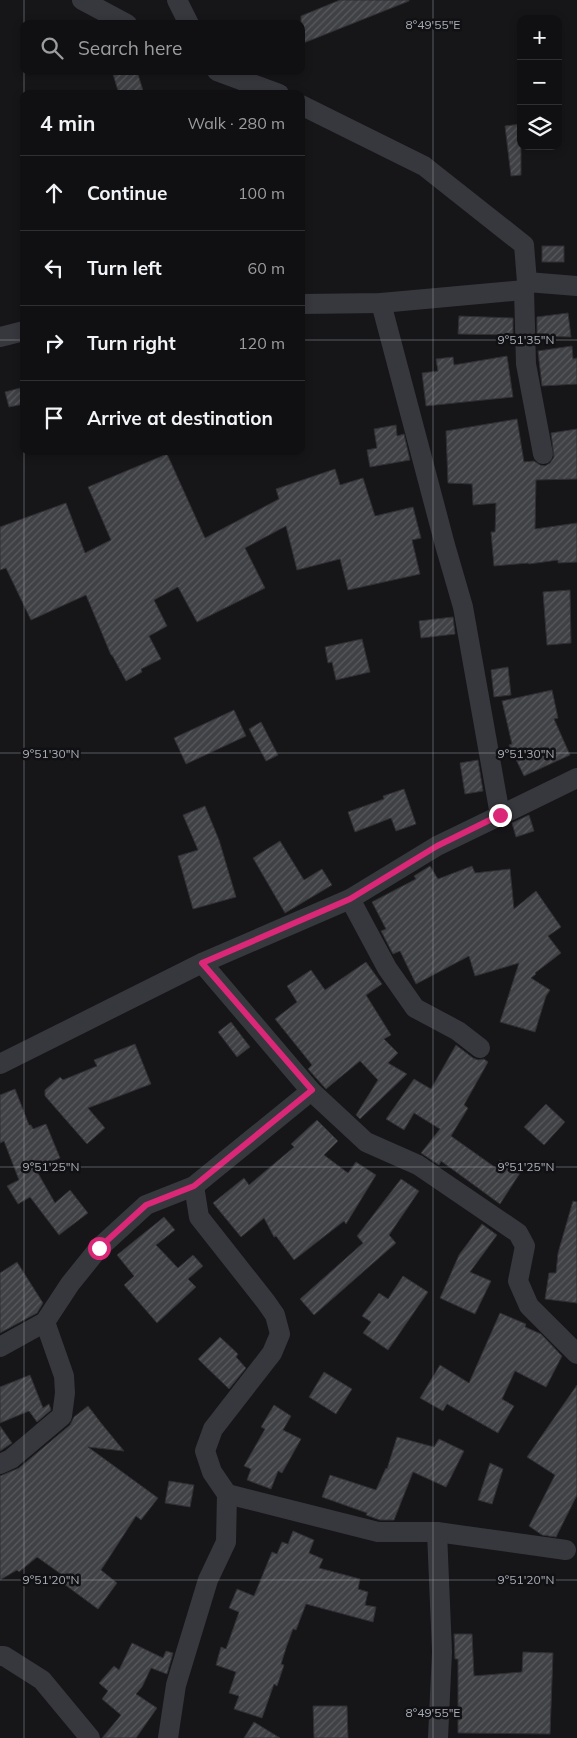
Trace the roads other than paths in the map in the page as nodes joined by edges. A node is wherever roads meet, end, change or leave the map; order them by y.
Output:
1 (82, 0) edge
2 (177, 0) edge
3 (120, 20) edge
4 (187, 20) edge
5 (228, 75) edge
6 (268, 90) edge
7 (305, 107) edge
8 (526, 286) junction
9 (577, 286) edge
10 (381, 303) junction
11 (305, 304) edge
12 (20, 332) edge
13 (0, 337) edge
14 (543, 454) dead end
15 (577, 778) edge
16 (500, 815) junction
17 (350, 899) junction
18 (202, 963) junction
19 (480, 1048) dead end
20 (0, 1064) edge
21 (312, 1090) junction
22 (194, 1186) junction
23 (45, 1322) junction
24 (0, 1347) edge
25 (577, 1354) edge
26 (0, 1464) edge
27 (227, 1494) junction
28 (437, 1532) junction
29 (566, 1550) dead end
30 (0, 1656) edge
31 (90, 1738) edge
32 (168, 1738) edge
33 (438, 1738) edge

1 - 3 street
2 - 4 street
5 - 6 street
7 - 8 street
8 - 9 street
8 - 10 street
8 - 14 street
10 - 11 street
10 - 16 street
12 - 13 street
15 - 16 street
16 - 17 street
17 - 18 street
17 - 19 street
18 - 20 street
18 - 21 street
21 - 22 street
21 - 25 street
22 - 23 street
22 - 27 street
23 - 24 street
23 - 26 street
27 - 28 street
27 - 32 street
28 - 29 street
28 - 33 street
30 - 31 street

